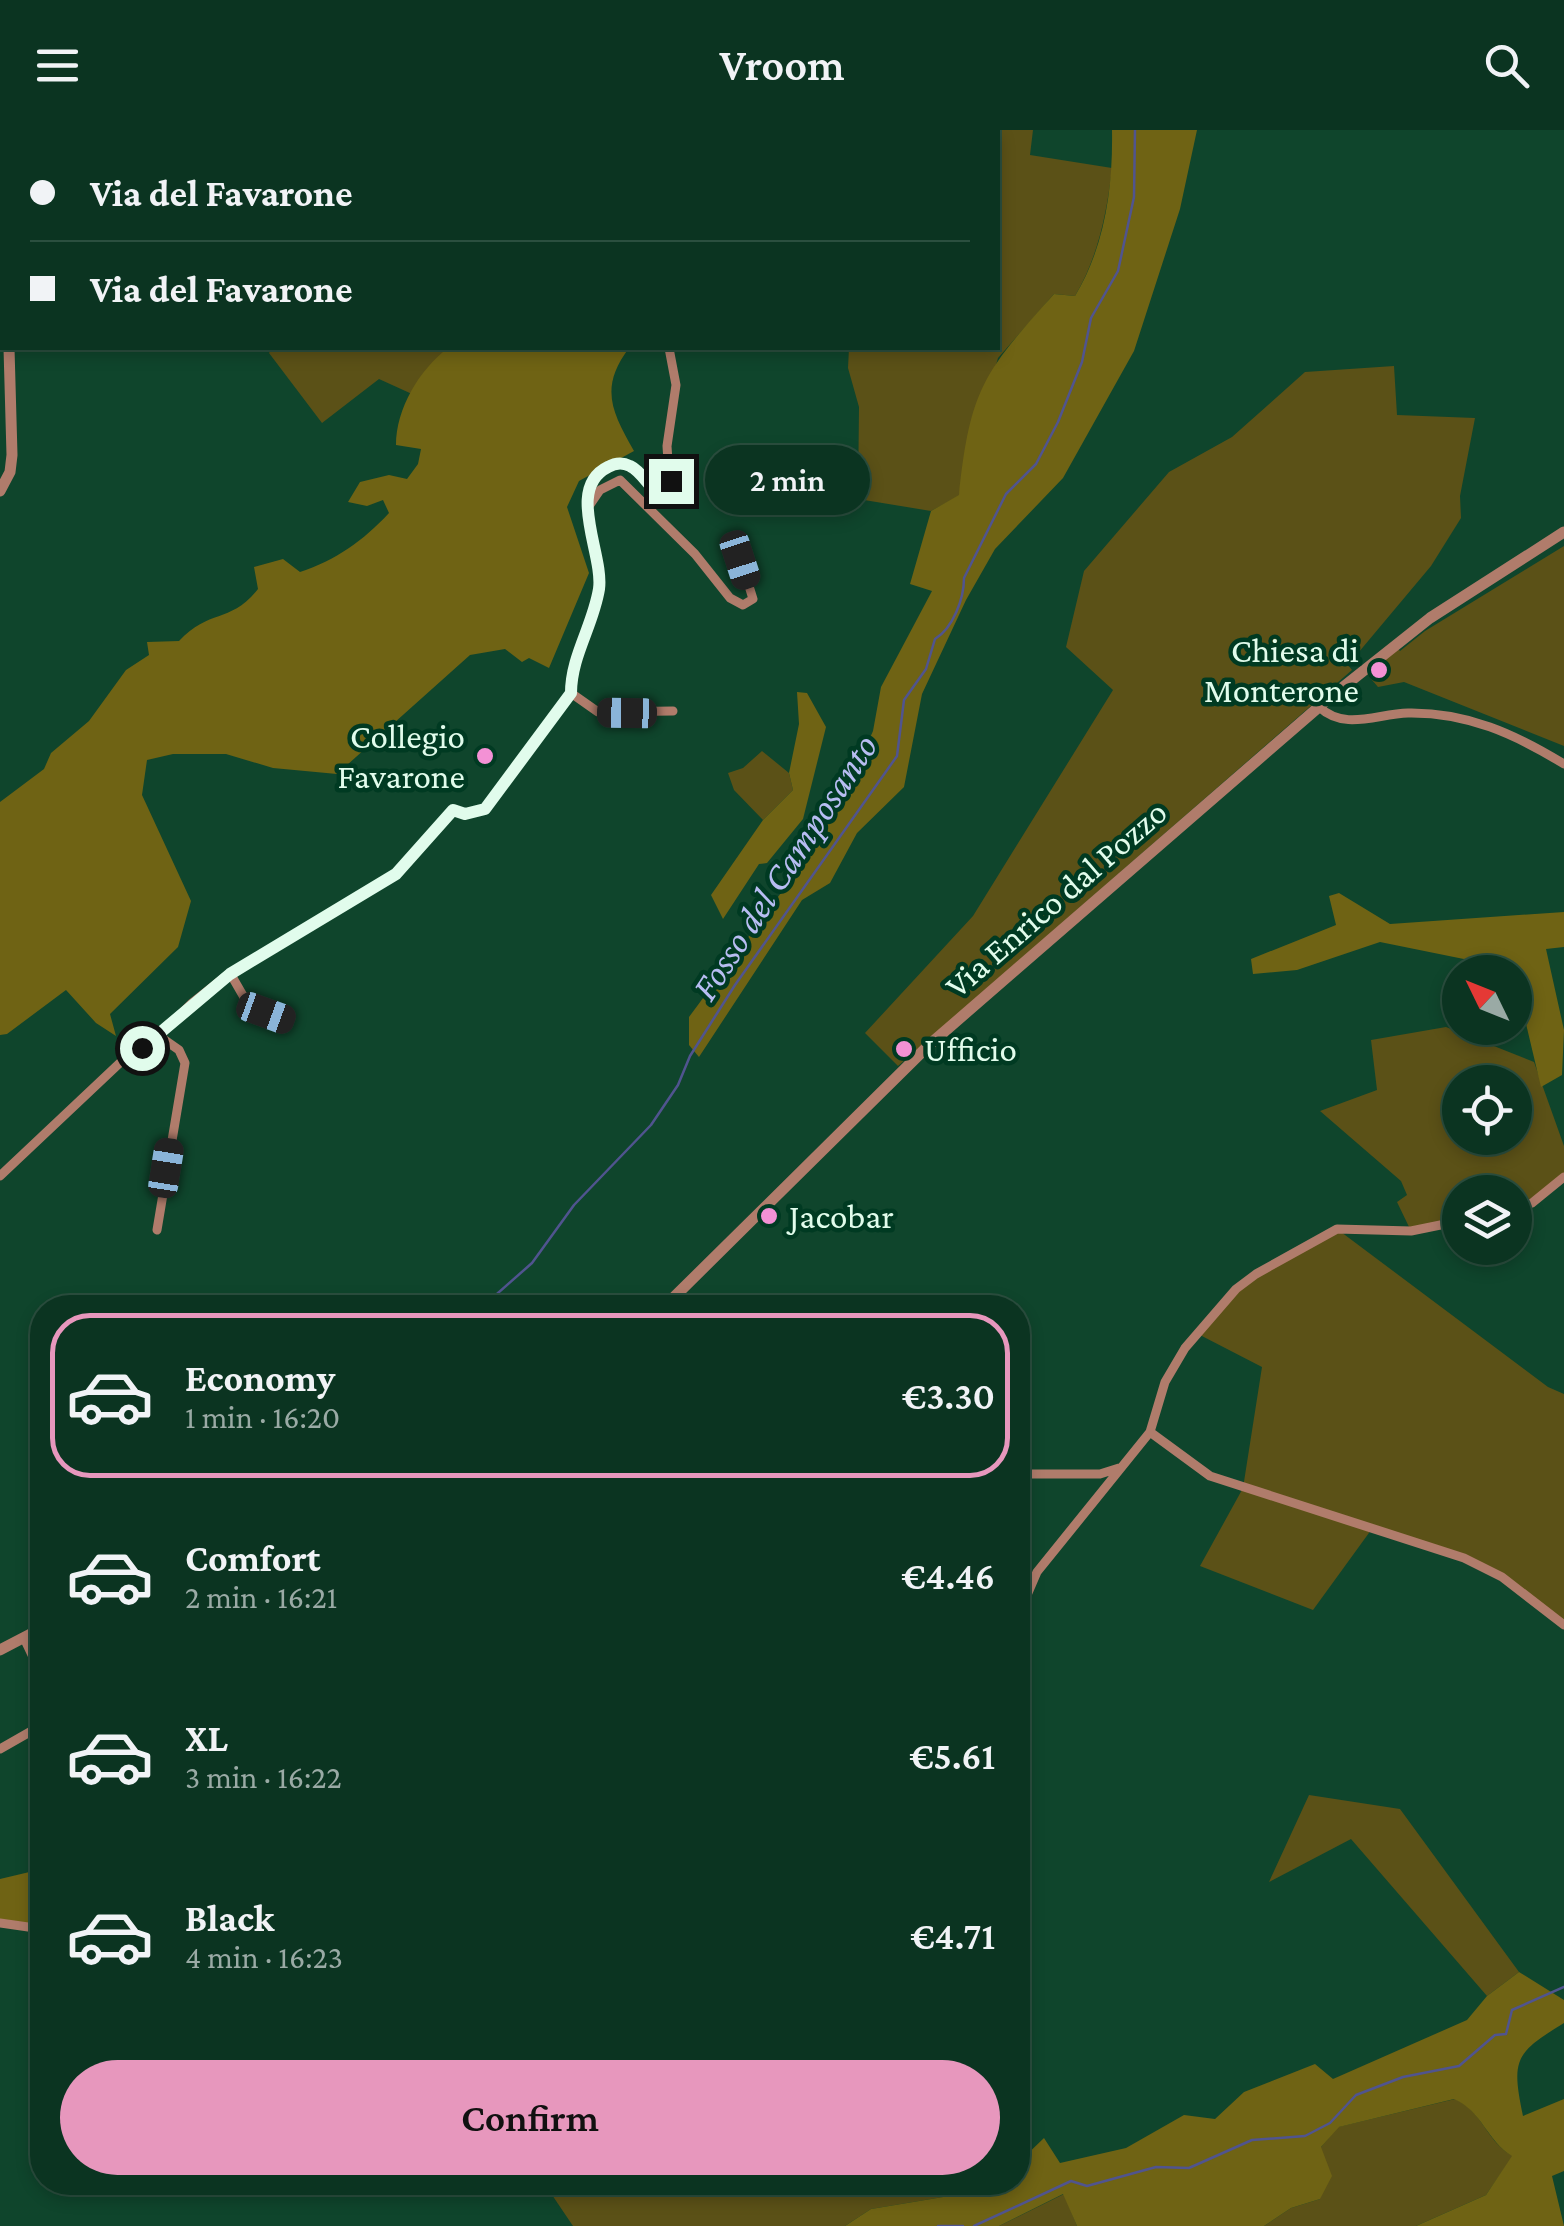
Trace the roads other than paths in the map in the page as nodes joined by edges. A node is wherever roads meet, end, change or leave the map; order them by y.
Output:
1 (9, 350) edge
2 (669, 350) edge
3 (0, 491) edge
4 (588, 509) junction
5 (1564, 532) edge
6 (740, 560) dead end
7 (571, 693) junction
8 (1319, 706) junction
9 (673, 711) dead end
10 (1564, 764) edge
11 (230, 974) junction
12 (286, 1020) dead end
13 (158, 1036) junction
14 (0, 1176) edge
15 (1564, 1177) edge
16 (1532, 1203) edge
17 (1442, 1225) edge
18 (157, 1230) dead end
19 (676, 1295) edge
20 (1150, 1432) junction
21 (1122, 1467) junction
22 (1030, 1474) edge
23 (1030, 1588) edge
24 (1564, 1625) edge
25 (30, 1635) edge
26 (24, 1638) junction
27 (0, 1650) edge
28 (30, 1651) edge
29 (30, 1733) edge
30 (0, 1749) edge
31 (0, 1923) edge
32 (30, 1927) edge

1 - 3 street
2 - 4 street
4 - 6 street
4 - 7 street
5 - 8 street, Via Enrico dal Pozzo
7 - 9 street
7 - 11 street
8 - 10 street
8 - 19 street, Via Enrico dal Pozzo
11 - 12 street
11 - 13 street
13 - 14 street
13 - 18 street
15 - 16 street
17 - 20 street
20 - 21 street
20 - 24 street
21 - 22 street
21 - 23 street
25 - 26 street
26 - 27 street
26 - 28 street
29 - 30 street
31 - 32 street

